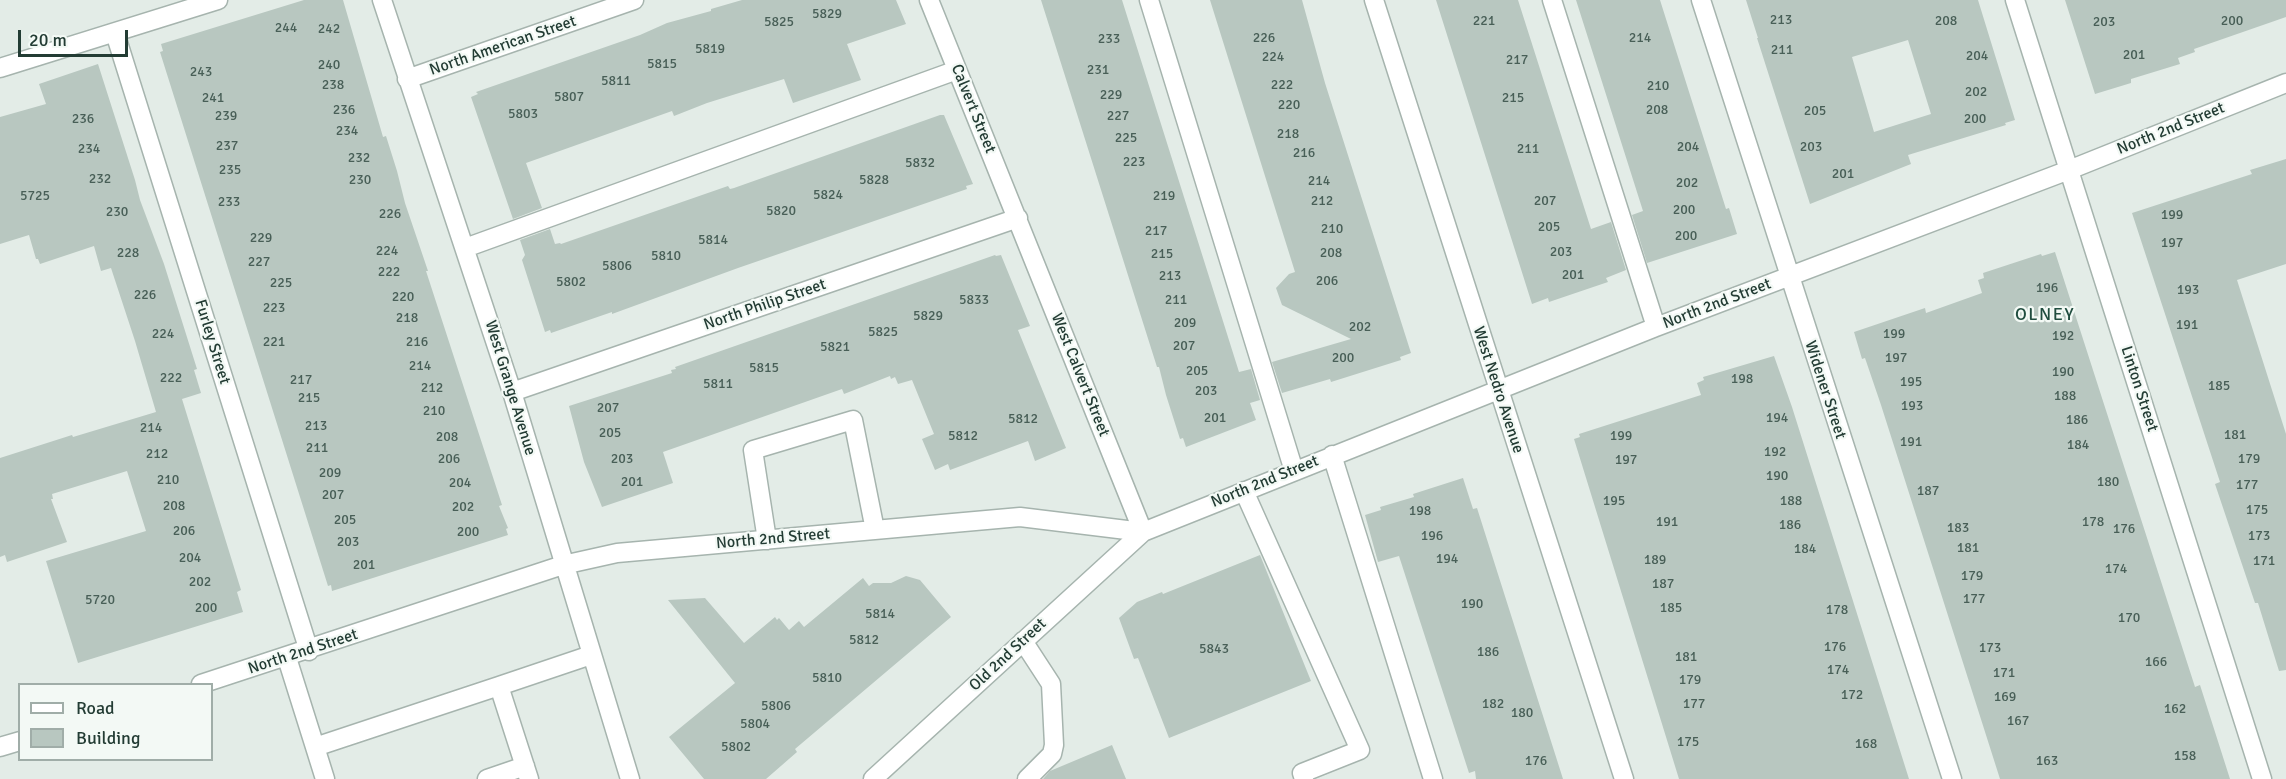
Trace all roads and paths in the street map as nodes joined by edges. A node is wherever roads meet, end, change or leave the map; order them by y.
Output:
1 (218, 0) edge
2 (382, 0) edge
3 (634, 0) edge
4 (929, 0) edge
5 (1149, 0) edge
6 (1374, 0) edge
7 (1552, 0) edge
8 (1701, 0) edge
9 (2015, 0) edge
10 (115, 33) junction
11 (0, 68) edge
12 (957, 70) junction
13 (407, 79) junction
14 (2286, 83) edge
15 (2069, 170) junction
16 (1018, 218) junction
17 (465, 248) junction
18 (1788, 276) junction
19 (1656, 327) junction
20 (1499, 391) junction
21 (512, 392) junction
22 (1332, 455) junction
23 (1294, 471) junction
24 (1244, 491) junction
25 (875, 530) junction
26 (1143, 532) junction
27 (767, 540) junction
28 (563, 566) junction
29 (1023, 641) junction
30 (309, 651) junction
31 (591, 655) junction
32 (287, 658) junction
33 (204, 683) edge
34 (499, 686) junction
35 (18, 742) edge
36 (0, 747) edge
37 (315, 747) junction
38 (527, 773) edge
39 (325, 779) edge
40 (487, 779) edge
41 (630, 779) edge
42 (873, 779) edge
43 (1027, 779) edge
44 (1304, 779) edge
45 (1433, 779) edge
46 (1624, 779) edge
47 (1952, 779) edge
48 (2262, 779) edge

1 - 10 street
2 - 13 street, West Grange Avenue
3 - 13 street, North American Street
4 - 12 street, Calvert Street
5 - 23 street
6 - 20 street, West Nedro Avenue
7 - 19 street
8 - 18 street, Widener Street
9 - 15 street, Linton Street
10 - 11 street
10 - 30 street, Furley Street
12 - 16 street, Calvert Street
12 - 17 street
13 - 17 street, West Grange Avenue
14 - 15 street, North 2nd Street
15 - 18 street, North 2nd Street
15 - 48 street, Linton Street
16 - 21 street, North Philip Street
16 - 26 street, West Calvert Street
17 - 21 street, West Grange Avenue
18 - 19 street, North 2nd Street
18 - 47 street, Widener Street
19 - 20 street, North 2nd Street
20 - 22 street, North 2nd Street
20 - 46 street, West Nedro Avenue
21 - 28 street, West Grange Avenue
22 - 23 street, North 2nd Street
22 - 45 street
23 - 24 street, North 2nd Street
24 - 26 street, North 2nd Street
24 - 44 street
25 - 26 street, North 2nd Street
25 - 27 street, North 2nd Street
25 - 27 street
26 - 29 street, Old 2nd Street
27 - 28 street, North 2nd Street
28 - 30 street, North 2nd Street
28 - 31 street, West Grange Avenue
29 - 42 street, Old 2nd Street
29 - 43 street
30 - 32 street, North 2nd Street
31 - 34 street
31 - 41 street, West Grange Avenue
32 - 33 street, North 2nd Street
32 - 37 street
34 - 37 street
34 - 38 street
35 - 36 street
37 - 39 street
38 - 40 street

